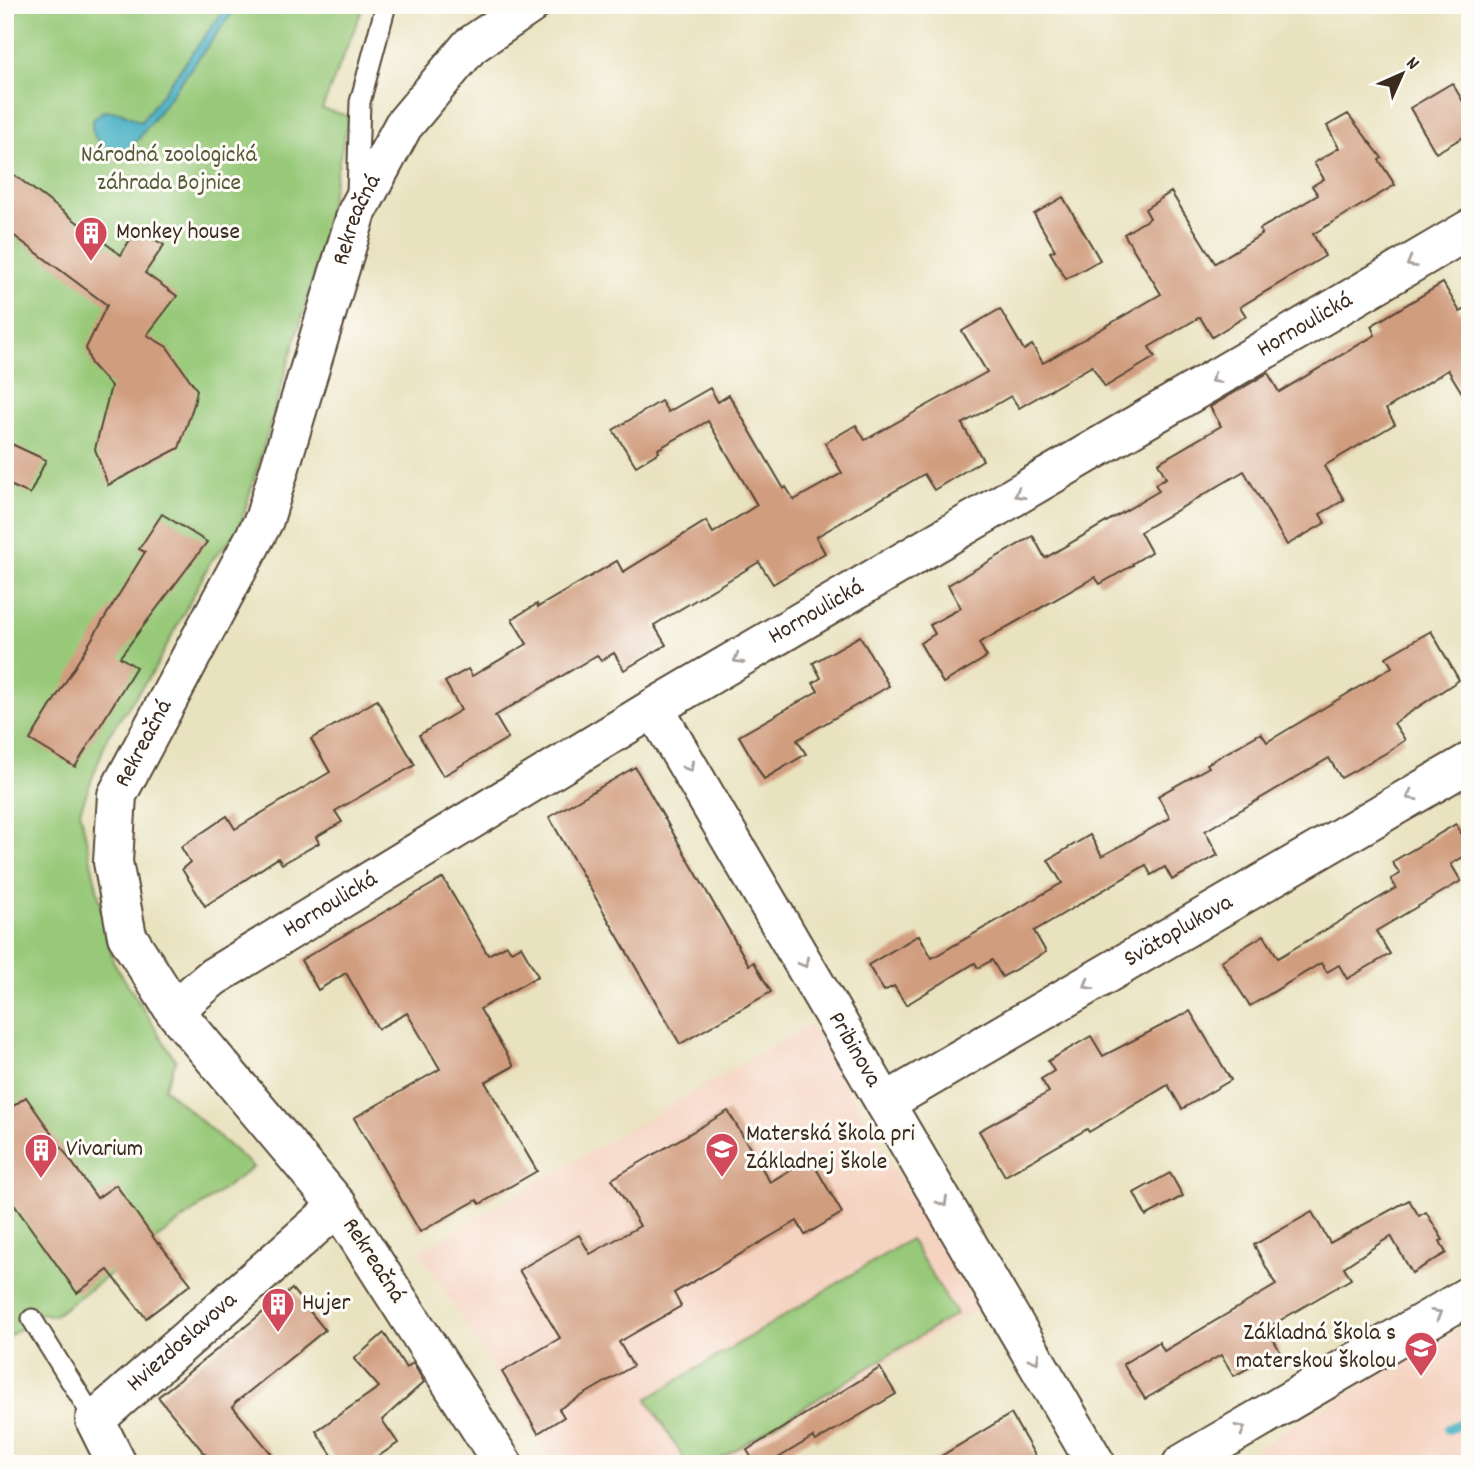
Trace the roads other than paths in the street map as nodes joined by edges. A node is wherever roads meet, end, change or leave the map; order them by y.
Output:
1 (386, 5) edge
2 (530, 5) edge
3 (357, 212) junction
4 (1470, 229) edge
5 (654, 708) junction
6 (1470, 762) edge
7 (174, 1010) junction
8 (886, 1103) junction
9 (338, 1206) junction
10 (1470, 1295) edge
11 (32, 1319) dead end
12 (95, 1420) junction
13 (117, 1464) edge
14 (503, 1464) edge
15 (1096, 1464) edge
16 (1182, 1464) edge

1 - 3 lane
2 - 3 street, Rekreačná
3 - 7 street, Rekreačná
4 -> 5 street, Hornoulická
5 - 7 street, Hornoulická
5 -> 8 street, Pribinova
6 -> 8 street, Svätoplukova
7 - 9 street, Rekreačná
8 -> 15 street, Pribinova
9 - 12 street, Hviezdoslavova
9 - 14 street, Rekreačná
16 -> 10 street
11 - 12 lane
12 - 13 street

